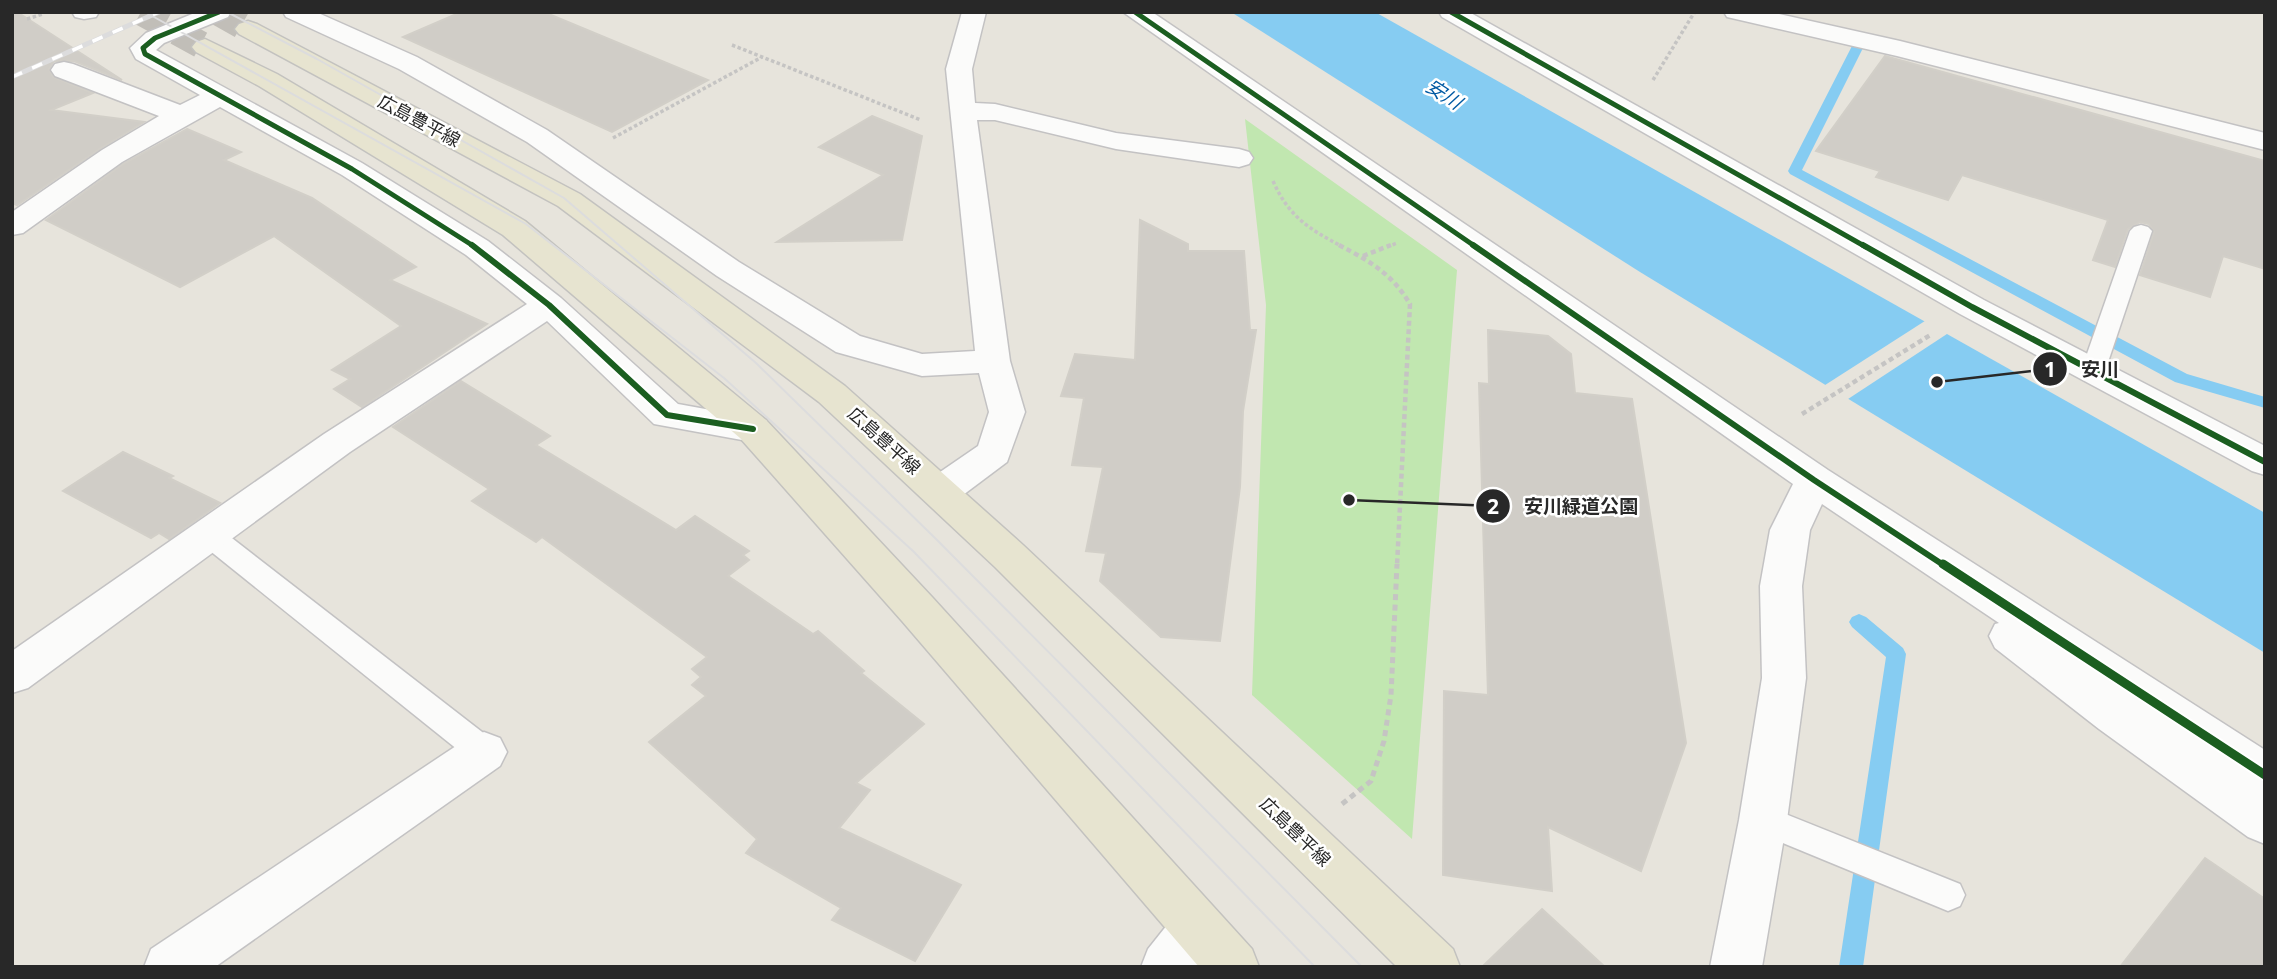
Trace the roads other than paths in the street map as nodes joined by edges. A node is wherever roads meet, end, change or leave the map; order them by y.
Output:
1 (974, 12) edge
2 (1135, 12) edge
3 (1451, 12) edge
4 (1736, 12) edge
5 (297, 13) edge
6 (234, 21) edge
7 (205, 47) tunnel mouth
8 (64, 70) dead end
9 (218, 97) junction
10 (179, 114) junction
11 (963, 125) junction
12 (2265, 142) edge
13 (1239, 158) dead end
14 (12, 226) edge
15 (2141, 231) dead end
16 (549, 304) junction
17 (993, 361) junction
18 (2093, 371) junction
19 (753, 429) junction
20 (2265, 462) edge
21 (1814, 480) junction
22 (941, 491) junction
23 (209, 535) junction
24 (12, 675) edge
25 (484, 752) joint
26 (2265, 775) edge
27 (1763, 820) junction
28 (2265, 822) edge
29 (1805, 837) joint
30 (1948, 895) dead end
31 (1196, 927) junction
32 (170, 967) edge
33 (1167, 967) edge
34 (1233, 967) edge
35 (1434, 967) edge
36 (1736, 967) edge

1 - 11 street
2 - 21 street
3 - 18 street
4 - 12 street
5 - 17 street
6 - 9 street
6 - 22 main road, 広島豊平線
7 - 19 main road
8 - 10 street
9 - 10 street
9 - 16 street
10 - 14 street
11 - 13 street
11 - 17 street
15 - 18 lane
16 - 19 street
16 - 23 street
17 - 22 street
18 - 20 street
19 - 31 main road
21 - 26 street
21 - 27 street
21 - 28 street
22 - 35 main road, 広島豊平線
23 - 24 street
23 - 25 lane
25 - 32 street
27 - 29 lane
27 - 36 street
29 - 30 lane
31 - 33 street
31 - 34 main road

